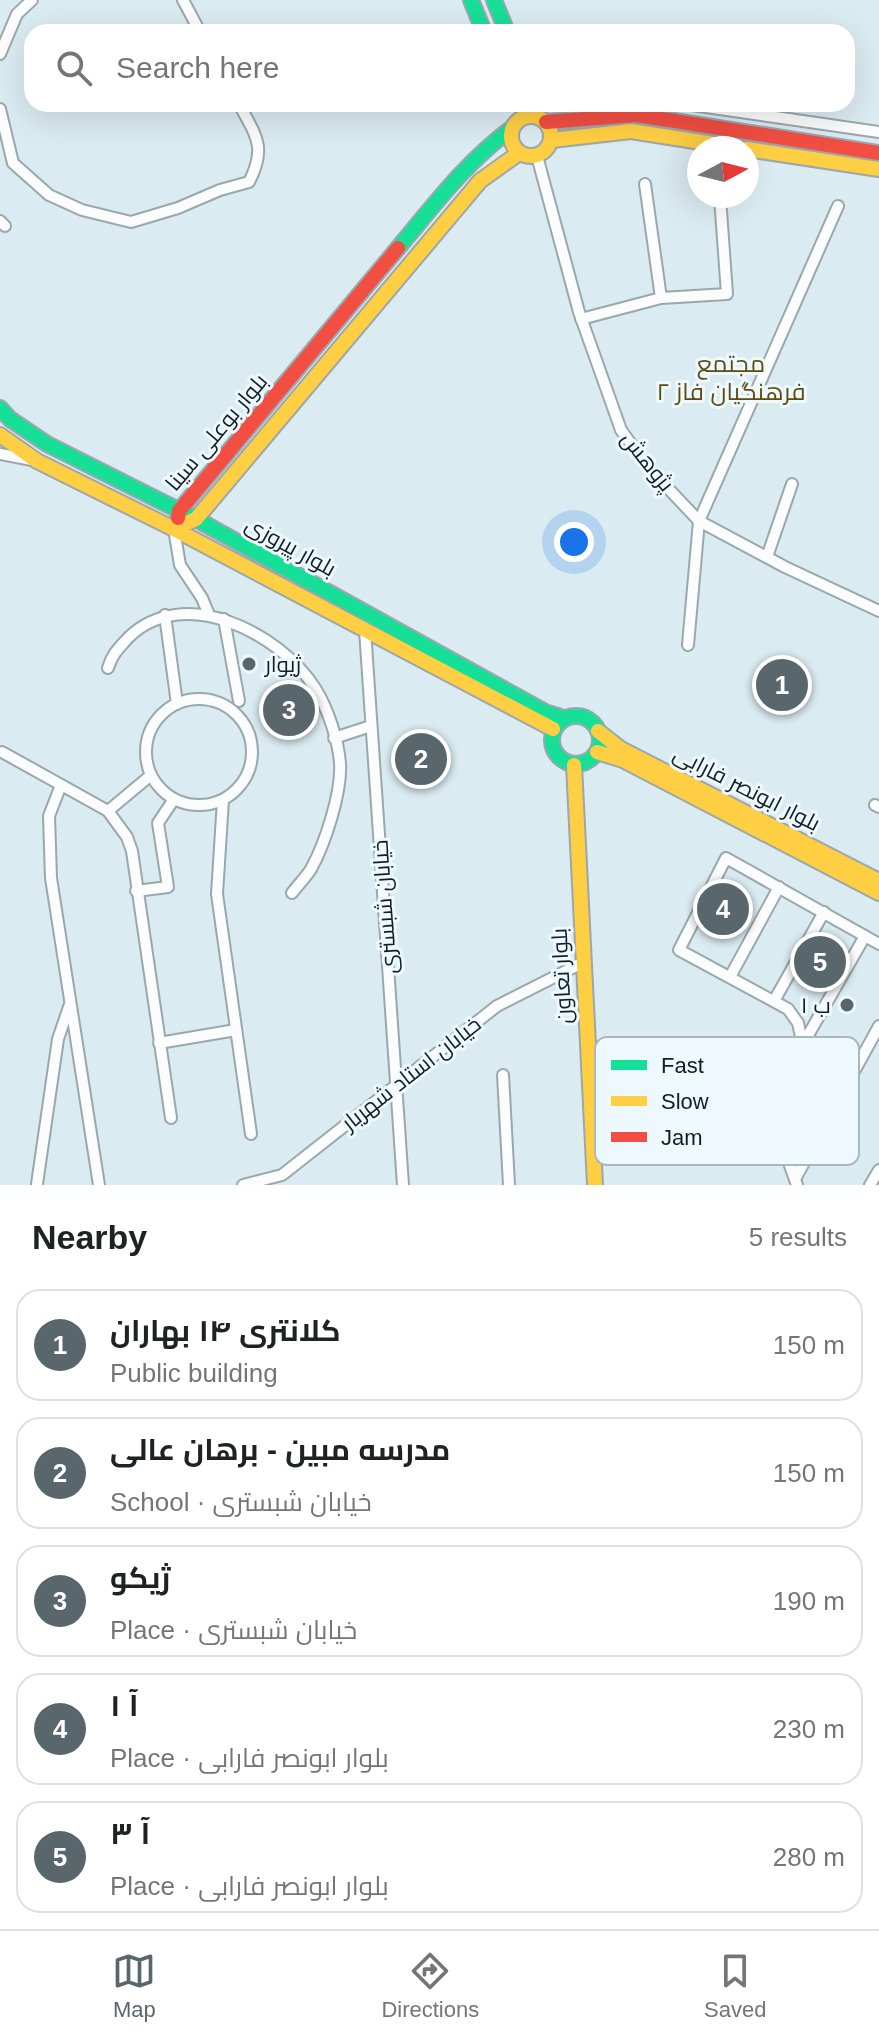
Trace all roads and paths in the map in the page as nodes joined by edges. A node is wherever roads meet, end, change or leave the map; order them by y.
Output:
1 (32, 0) edge
2 (183, 0) edge
3 (471, 0) edge
4 (494, 0) edge
5 (196, 24) edge
6 (481, 24) edge
7 (504, 24) edge
8 (0, 54) edge
9 (0, 109) edge
10 (243, 112) edge
11 (514, 112) edge
12 (541, 112) edge
13 (640, 112) edge
14 (740, 112) edge
15 (636, 115) junction
16 (545, 120) junction
17 (515, 124) junction
18 (879, 132) edge
19 (552, 140) junction
20 (687, 140) edge
21 (759, 151) edge
22 (519, 153) junction
23 (879, 153) edge
24 (537, 156) junction
25 (879, 169) edge
26 (645, 184) dead end
27 (838, 206) dead end
28 (721, 208) edge
29 (661, 298) junction
30 (581, 319) junction
31 (0, 408) edge
32 (0, 435) edge
33 (0, 454) edge
34 (37, 461) junction
35 (792, 484) dead end
36 (179, 511) junction
37 (196, 519) junction
38 (699, 521) junction
39 (174, 529) junction
40 (767, 557) junction
41 (879, 611) edge
42 (165, 615) junction
43 (209, 615) junction
44 (224, 619) junction
45 (365, 630) junction
46 (688, 645) dead end
47 (108, 668) dead end
48 (239, 701) dead end
49 (177, 704) junction
50 (558, 724) junction
51 (371, 726) junction
52 (598, 731) junction
53 (334, 738) junction
54 (2, 752) edge
55 (597, 752) junction
56 (574, 765) junction
57 (151, 775) junction
58 (61, 785) junction
59 (174, 799) junction
60 (223, 800) junction
61 (713, 802) junction
62 (108, 811) junction
63 (879, 881) edge
64 (779, 887) junction
65 (136, 891) junction
66 (292, 893) dead end
67 (879, 893) edge
68 (824, 912) junction
69 (865, 936) junction
70 (879, 944) edge
71 (582, 963) junction
72 (730, 977) junction
73 (774, 1001) junction
74 (70, 1002) junction
75 (879, 1026) edge
76 (236, 1030) junction
77 (801, 1037) edge
78 (808, 1037) edge
79 (159, 1043) junction
80 (859, 1064) edge
81 (503, 1075) dead end
82 (397, 1084) junction
83 (171, 1118) dead end
84 (251, 1134) dead end
85 (879, 1170) edge
86 (37, 1184) edge
87 (99, 1185) edge
88 (243, 1185) edge
89 (403, 1185) edge
90 (509, 1185) edge
91 (595, 1185) edge
92 (870, 1185) edge

1 - 8 street
2 - 5 street
3 - 6 street
4 - 7 street
9 - 10 street
11 - 17 street
12 - 16 street
13 - 15 street
14 - 18 street
15 - 16 street
15 - 23 street
16 - 17 street
16 - 19 street
17 - 22 street
17 - 36 street, بلوار بوعلی سینا
19 - 20 street
19 - 24 street
21 - 25 street
22 - 24 street
22 - 37 street, بلوار بوعلی سینا
24 - 30 street, پژوهش
26 - 29 street
27 - 38 street
28 - 29 street
29 - 30 street
30 - 38 street, پژوهش
31 - 36 street, بلوار پیروزی
32 - 34 street, بلوار پیروزی
33 - 34 street
34 - 39 street, بلوار پیروزی
35 - 40 street
36 - 37 street, بلوار پیروزی
36 - 39 street, بلوار بوعلی سینا
37 - 39 street, بلوار بوعلی سینا
37 - 50 street, بلوار پیروزی
38 - 40 street, پژوهش
38 - 46 street
39 - 43 street
39 - 45 street, بلوار پیروزی
40 - 41 street, پژوهش
42 - 43 street
42 - 47 street
42 - 49 street
43 - 44 street
44 - 48 street
44 - 53 street
45 - 50 street, بلوار پیروزی
45 - 51 street, خیابان شبستری
49 - 57 street
49 - 60 street
50 - 52 street
50 - 56 street
51 - 53 street
51 - 82 street, خیابان شبستری
52 - 55 street
52 - 61 street, بلوار ابونصر فارابی
53 - 66 street
54 - 58 street
55 - 56 street
55 - 61 street, بلوار ابونصر فارابی
56 - 71 street, بلوار تعاون
57 - 59 street
57 - 62 street
58 - 62 street
58 - 74 street
59 - 60 street
59 - 65 street
60 - 76 street
61 - 63 street, بلوار ابونصر فارابی
61 - 67 street, بلوار ابونصر فارابی
62 - 65 street
64 - 68 street
64 - 72 street
64 - 72 street
65 - 79 street
68 - 69 street
68 - 73 street
69 - 70 street
69 - 78 street
71 - 82 street, خیابان استاد شهریار
71 - 91 street, بلوار تعاون
72 - 73 street
73 - 77 street
74 - 86 street
74 - 87 street
75 - 80 street
76 - 79 street
76 - 84 street
79 - 83 street
81 - 90 street
82 - 88 street, خیابان استاد شهریار
82 - 89 street, خیابان شبستری
85 - 92 street

